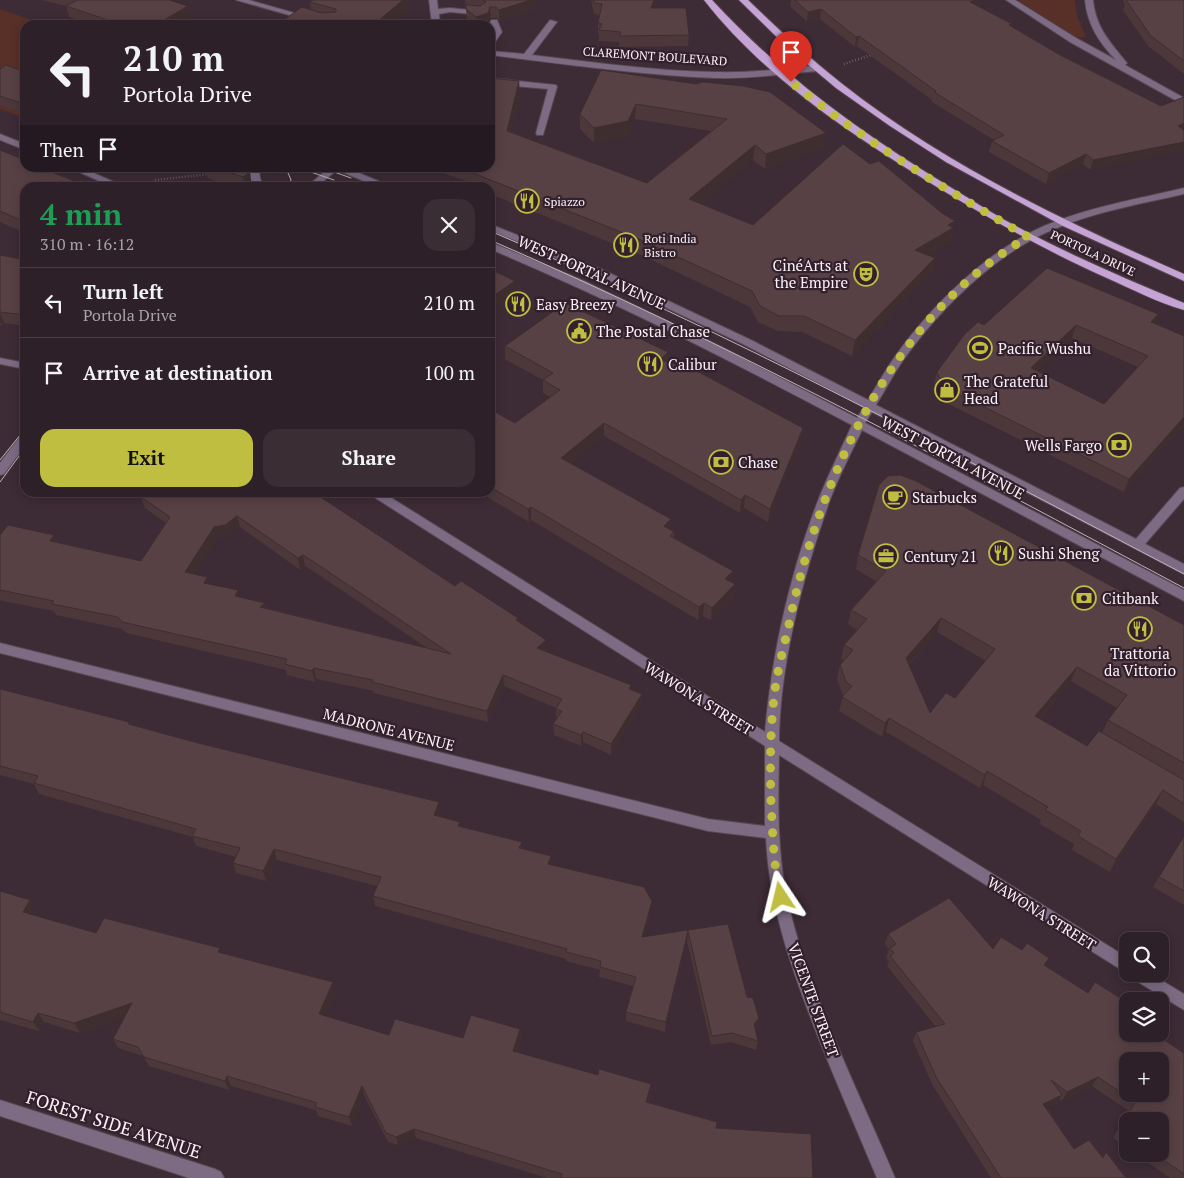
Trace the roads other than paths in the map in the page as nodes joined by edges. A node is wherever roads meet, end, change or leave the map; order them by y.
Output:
1 (240, 0) edge
2 (433, 0) edge
3 (708, 0) edge
4 (743, 0) edge
5 (1010, 0) edge
6 (1089, 0) edge
7 (434, 12) junction
8 (481, 13) edge
9 (314, 20) edge
10 (435, 20) edge
11 (553, 22) dead end
12 (495, 24) edge
13 (495, 36) edge
14 (495, 53) edge
15 (526, 57) junction
16 (818, 68) junction
17 (780, 73) junction
18 (495, 81) edge
19 (1147, 82) junction
20 (1184, 102) edge
21 (540, 133) dead end
22 (0, 137) edge
23 (20, 145) edge
24 (84, 172) edge
25 (329, 172) edge
26 (350, 172) edge
27 (109, 182) edge
28 (317, 182) edge
29 (375, 182) edge
30 (1184, 191) edge
31 (1063, 222) junction
32 (495, 229) edge
33 (1028, 237) junction
34 (495, 247) edge
35 (1184, 278) edge
36 (1184, 307) edge
37 (0, 361) edge
38 (20, 365) edge
39 (869, 404) junction
40 (858, 425) junction
41 (20, 445) edge
42 (0, 471) edge
43 (1184, 491) edge
44 (380, 497) edge
45 (1137, 545) junction
46 (1184, 570) edge
47 (1184, 596) edge
48 (0, 648) edge
49 (771, 743) junction
50 (772, 833) junction
51 (1119, 961) edge
52 (1151, 982) edge
53 (1184, 1003) edge
54 (0, 1108) edge
55 (215, 1178) edge
56 (886, 1178) edge

1 - 9 street
2 - 7 street
3 - 17 main road, PORTOLA DRIVE
4 - 16 main road, PORTOLA DRIVE
5 - 19 street
6 - 19 street
7 - 8 street
7 - 10 street
11 - 15 street
12 - 13 street
14 - 15 street, CLAREMONT BOULEVARD
15 - 17 street, CLAREMONT BOULEVARD
16 - 17 street, CLAREMONT BOULEVARD
16 - 31 main road, PORTOLA DRIVE
17 - 33 main road, PORTOLA DRIVE
18 - 21 street
19 - 20 street
22 - 23 street
24 - 27 street
25 - 28 street
26 - 29 street
30 - 31 street, VICENTE STREET
31 - 33 street, VICENTE STREET
31 - 35 main road, PORTOLA DRIVE
32 - 39 street, WEST PORTAL AVENUE
33 - 36 main road, PORTOLA DRIVE
33 - 39 street, VICENTE STREET
34 - 40 street, WEST PORTAL AVENUE
37 - 38 street
39 - 40 street, VICENTE STREET
39 - 45 street, WEST PORTAL AVENUE
40 - 47 street, WEST PORTAL AVENUE
40 - 49 street, VICENTE STREET
41 - 42 street
43 - 45 street
44 - 49 street, WAWONA STREET
45 - 46 street, WEST PORTAL AVENUE
48 - 50 street, MADRONE AVENUE
49 - 50 street, VICENTE STREET
49 - 51 street, WAWONA STREET
50 - 56 street, VICENTE STREET
52 - 53 street
54 - 55 street, FOREST SIDE AVENUE

